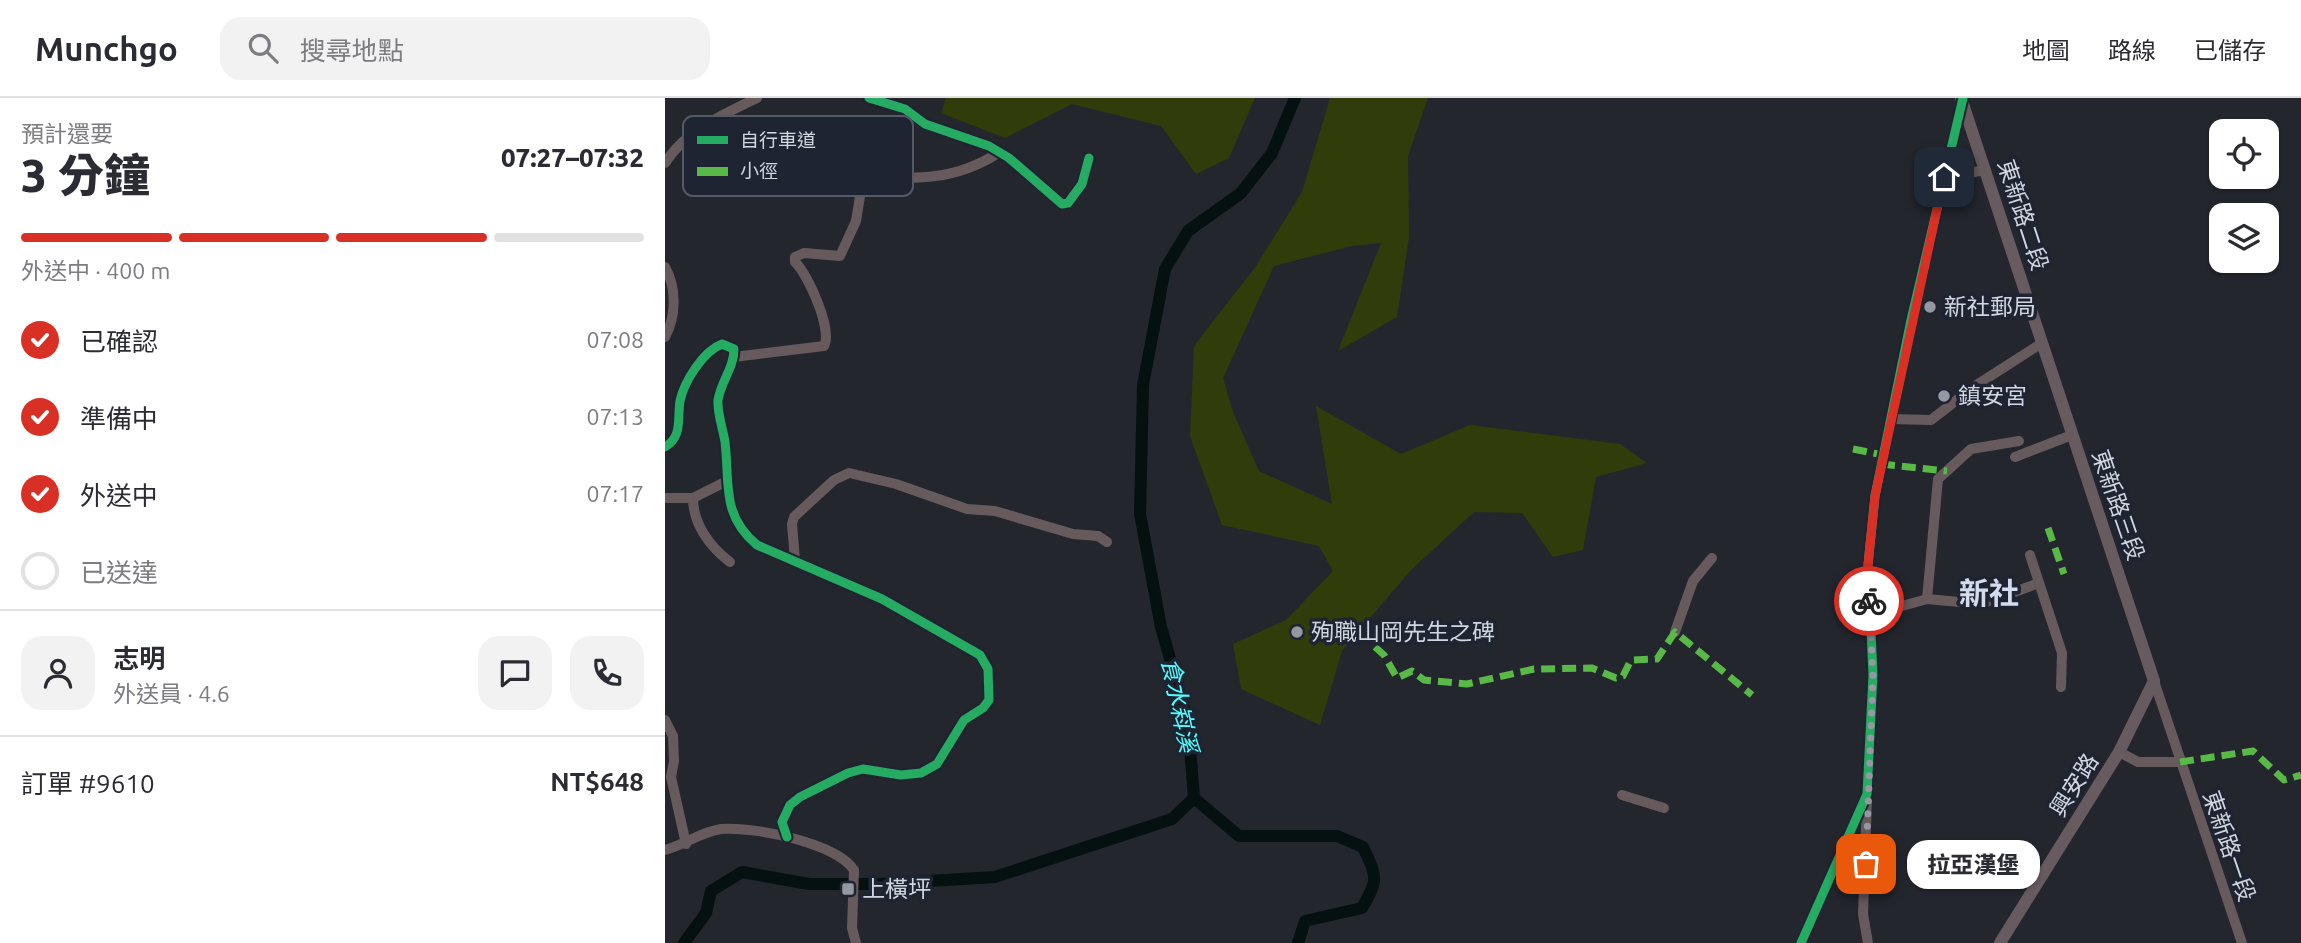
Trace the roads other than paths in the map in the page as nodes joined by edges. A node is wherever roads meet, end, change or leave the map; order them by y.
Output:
1 (757, 98) edge
2 (869, 98) edge
3 (1962, 99) edge
4 (725, 116) edge
5 (683, 141) edge
6 (998, 153) junction
7 (1089, 158) dead end
8 (665, 163) edge
9 (1986, 170) junction
10 (913, 176) edge
11 (1944, 177) junction
12 (860, 196) edge
13 (665, 267) edge
14 (665, 337) edge
15 (2042, 343) junction
16 (734, 357) junction
17 (1890, 419) junction
18 (2072, 435) junction
19 (2019, 442) dead end
20 (665, 447) edge
21 (2015, 457) dead end
22 (727, 481) junction
23 (665, 498) edge
24 (693, 498) junction
25 (1107, 542) dead end
26 (2030, 555) dead end
27 (1712, 558) dead end
28 (795, 561) junction
29 (730, 562) dead end
30 (2039, 583) junction
31 (1927, 599) junction
32 (1870, 615) junction
33 (1675, 632) dead end
34 (2154, 681) junction
35 (2061, 687) dead end
36 (665, 720) edge
37 (2119, 752) junction
38 (2180, 762) junction
39 (1867, 794) junction
40 (1622, 795) dead end
41 (1664, 808) dead end
42 (787, 837) junction
43 (686, 844) junction
44 (665, 850) edge
45 (856, 943) edge
46 (1801, 943) edge
47 (1868, 943) edge
48 (2000, 943) edge
49 (2242, 943) edge

1 - 4 street
2 - 6 street
3 - 9 main road, 東新路二段
3 - 11 street
5 - 8 street
6 - 7 street
6 - 10 street
9 - 11 street
9 - 15 main road, 東新路二段
11 - 17 street
12 - 16 street
13 - 14 street
15 - 17 street
15 - 18 main road, 東新路三段
16 - 20 street
16 - 22 street
17 - 32 street
18 - 21 street
18 - 34 main road, 東新路三段
19 - 31 street
22 - 24 street
22 - 28 street
23 - 24 street
24 - 29 street
25 - 28 street
26 - 30 street
27 - 33 street
28 - 42 street
30 - 31 street
30 - 35 street
31 - 32 street
32 - 39 street
34 - 37 main road, 興安路
34 - 38 street
36 - 43 street
37 - 38 street
37 - 48 main road, 興安路
38 - 49 street, 東新路一段
39 - 46 street
39 - 47 street
40 - 41 street
42 - 43 street
42 - 45 street
43 - 44 street

